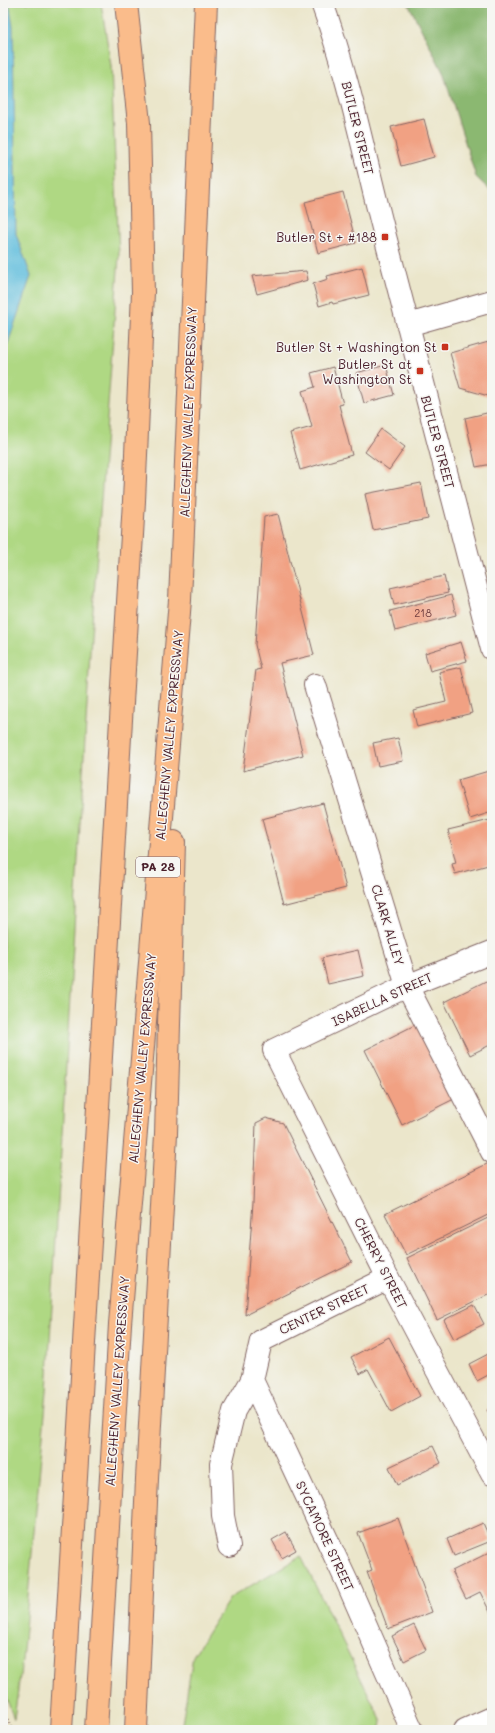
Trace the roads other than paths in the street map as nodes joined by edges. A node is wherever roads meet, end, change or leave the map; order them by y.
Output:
1 (126, 3) edge
2 (206, 3) edge
3 (322, 3) edge
4 (492, 301) edge
5 (408, 325) junction
6 (180, 600) junction
7 (492, 649) edge
8 (315, 685) dead end
9 (492, 952) edge
10 (407, 986) junction
11 (274, 1050) joint
12 (492, 1152) edge
13 (388, 1278) junction
14 (252, 1380) junction
15 (492, 1474) edge
16 (229, 1546) dead end
17 (492, 1718) edge
18 (61, 1730) edge
19 (96, 1730) edge
20 (136, 1730) edge
21 (412, 1730) edge
22 (465, 1730) edge

1 - 18 highway
2 - 6 highway, ALLEGHENY VALLEY EXPRESSWAY / PA 28
3 - 5 street, BUTLER STREET
4 - 5 street
5 - 7 street, BUTLER STREET
6 - 19 highway, ALLEGHENY VALLEY EXPRESSWAY / PA 28
6 - 20 highway
8 - 10 street, CLARK ALLEY
9 - 10 street, ISABELLA STREET
10 - 11 street, ISABELLA STREET
10 - 12 street, CLARK ALLEY
11 - 13 street, CHERRY STREET
13 - 14 street, CENTER STREET
13 - 15 street, CHERRY STREET
14 - 16 street
14 - 21 street, SYCAMORE STREET
17 - 22 street

